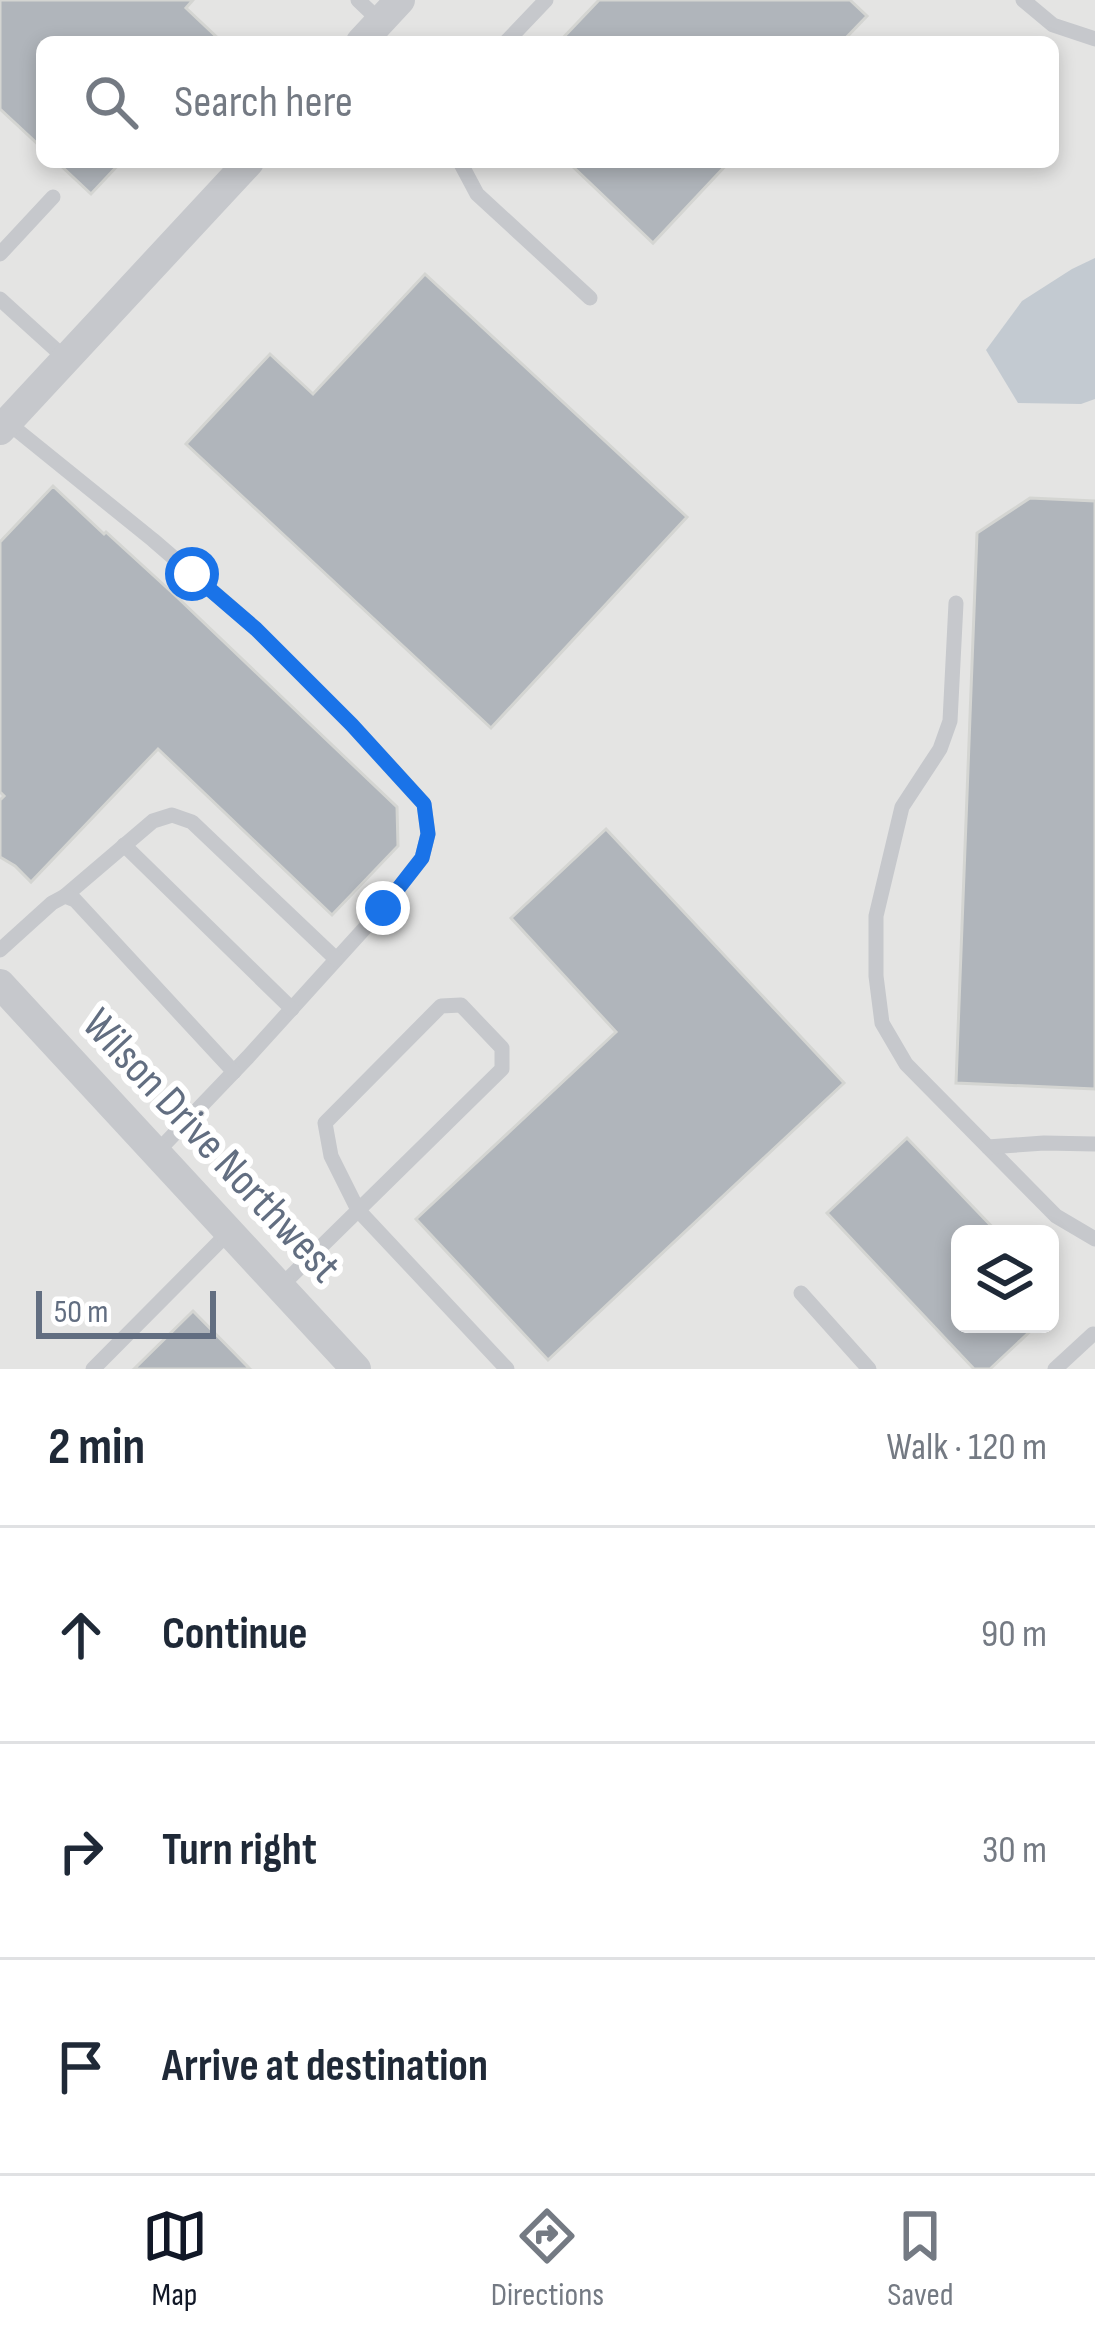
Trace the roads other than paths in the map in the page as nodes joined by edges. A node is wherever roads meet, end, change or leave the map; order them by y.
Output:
1 (546, 0) edge
2 (1023, 0) edge
3 (512, 36) edge
4 (1094, 40) edge
5 (243, 168) edge
6 (463, 168) edge
7 (52, 196) dead end
8 (0, 254) edge
9 (0, 298) edge
10 (590, 298) dead end
11 (66, 359) junction
12 (4, 426) edge
13 (956, 603) dead end
14 (124, 845) junction
15 (65, 896) junction
16 (0, 950) edge
17 (336, 959) junction
18 (0, 985) edge
19 (292, 1009) junction
20 (234, 1072) junction
21 (1095, 1144) edge
22 (988, 1147) junction
23 (156, 1153) junction
24 (358, 1210) junction
25 (230, 1232) junction
26 (1095, 1239) edge
27 (280, 1287) junction
28 (801, 1293) dead end
29 (1093, 1334) edge
30 (93, 1369) edge
31 (356, 1369) edge
32 (507, 1369) edge
33 (869, 1369) edge
34 (1055, 1369) edge

1 - 3 lane
2 - 4 lane
5 - 11 street
6 - 10 lane
7 - 8 lane
9 - 11 lane
11 - 12 street
12 - 17 lane
13 - 22 lane
14 - 15 lane
14 - 17 lane
14 - 19 lane
15 - 16 lane
15 - 20 lane
17 - 19 lane
18 - 23 street, Wilson Drive Northwest
19 - 20 lane
20 - 23 lane
21 - 22 lane
22 - 26 lane
23 - 25 street, Wilson Drive Northwest
24 - 24 lane
24 - 27 lane
24 - 32 lane
25 - 27 street, Wilson Drive Northwest
25 - 30 lane
27 - 31 street, Wilson Drive Northwest
28 - 33 lane
29 - 34 lane

